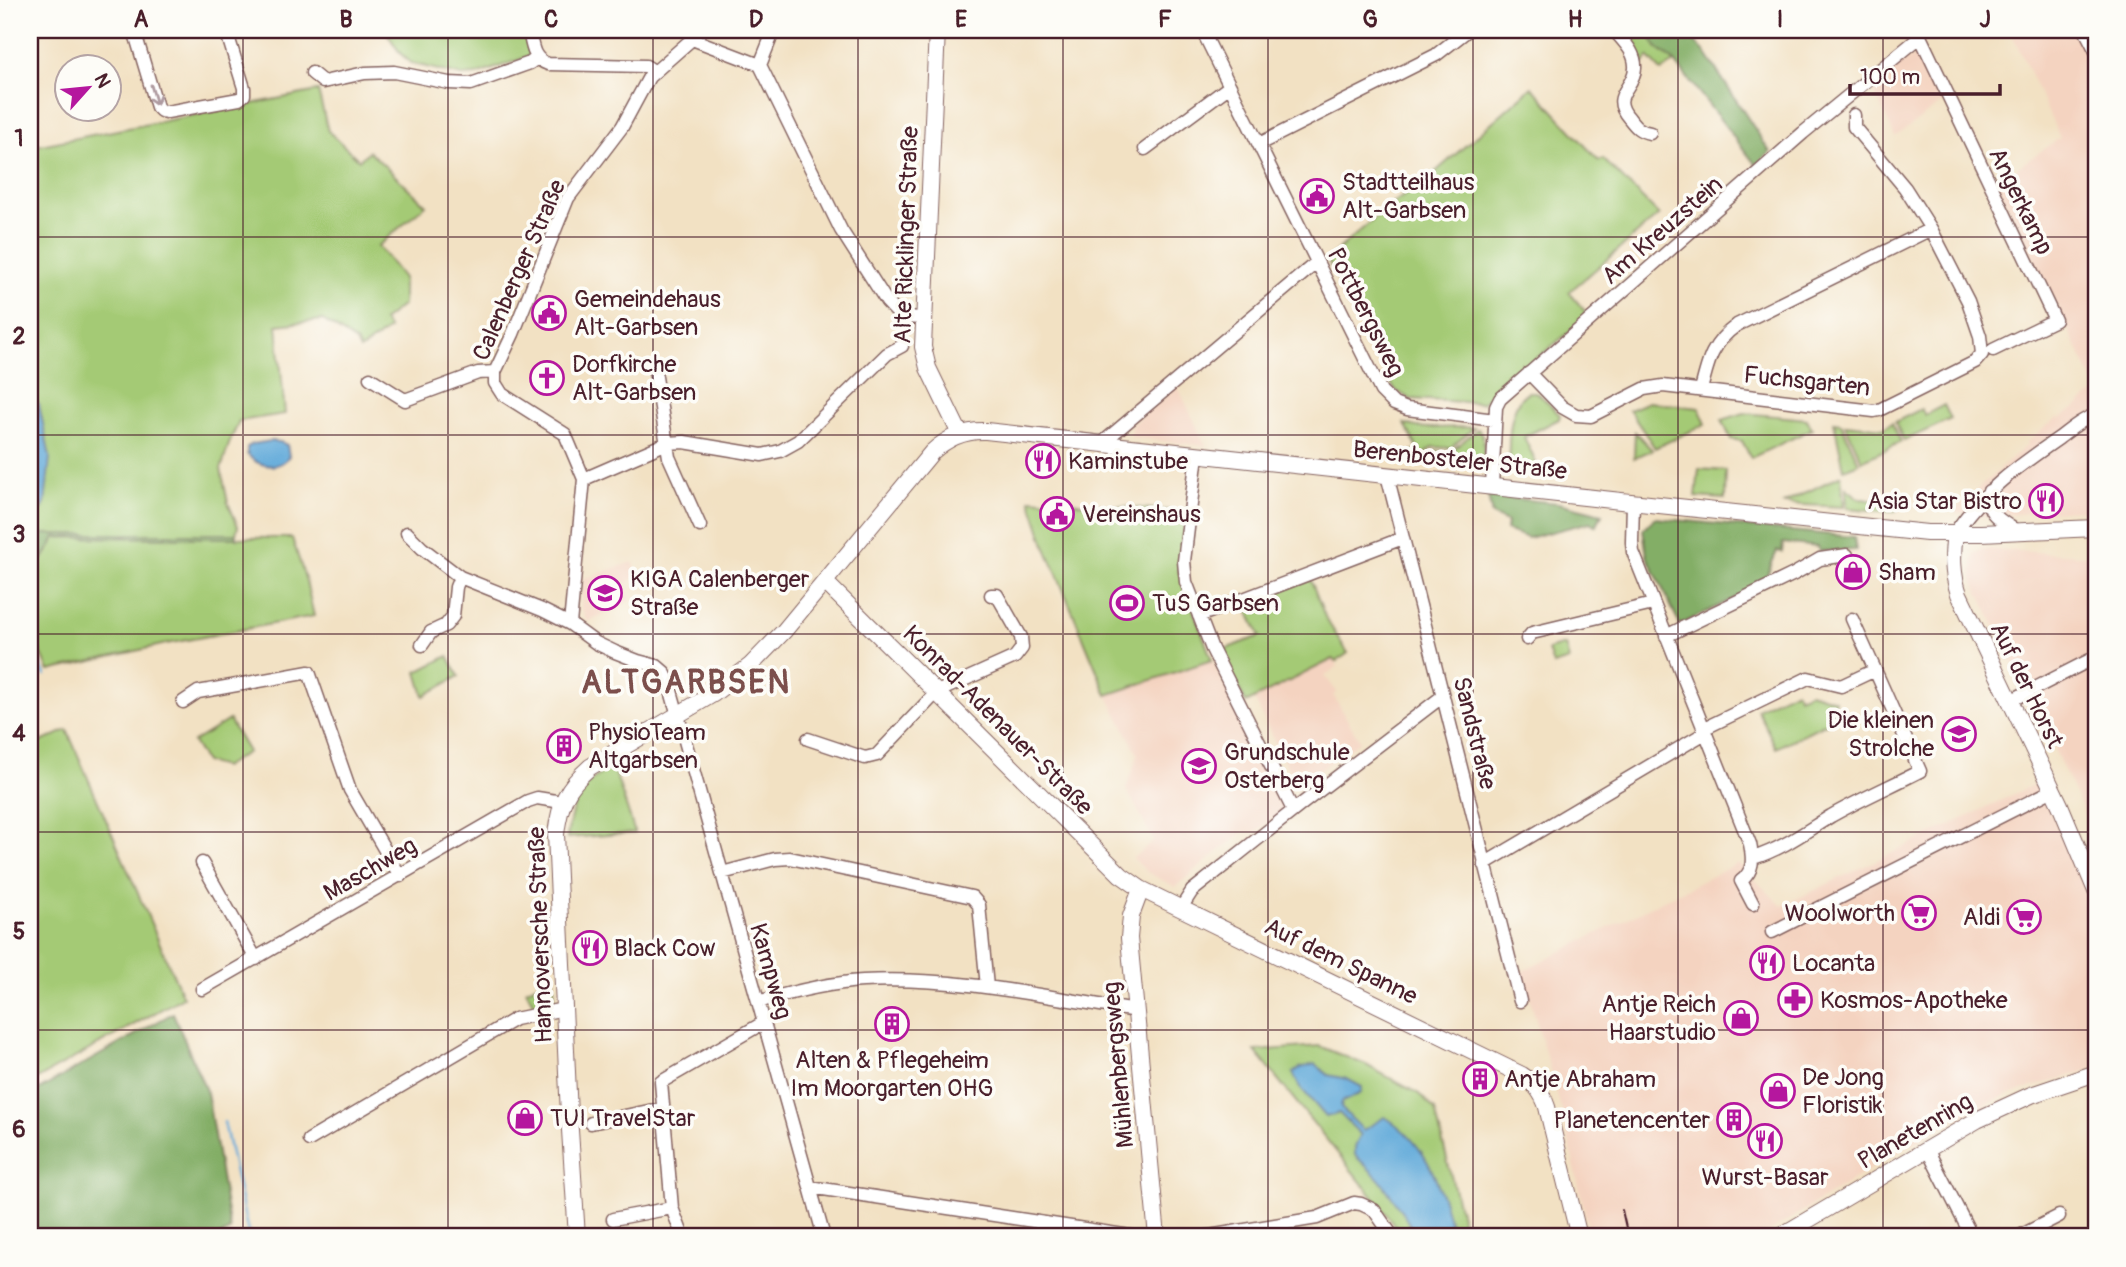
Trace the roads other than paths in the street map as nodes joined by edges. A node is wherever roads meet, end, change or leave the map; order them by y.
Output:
1 (134, 30) edge
2 (226, 30) edge
3 (529, 30) edge
4 (703, 30) edge
5 (774, 30) edge
6 (937, 30) edge
7 (1202, 30) edge
8 (1614, 30) edge
9 (2085, 30) edge
10 (1462, 31) edge
11 (1919, 33) edge
12 (692, 38) junction
13 (2096, 51) edge
14 (537, 58) junction
15 (760, 65) junction
16 (654, 71) junction
17 (312, 73) dead end
18 (1230, 86) junction
19 (1854, 115) dead end
20 (1650, 133) dead end
21 (1259, 144) junction
22 (1144, 149) dead end
23 (1931, 229) junction
24 (1317, 262) junction
25 (924, 318) junction
26 (902, 346) dead end
27 (1993, 350) dead end
28 (655, 371) dead end
29 (495, 372) junction
30 (1529, 373) junction
31 (370, 378) dead end
32 (1701, 390) junction
33 (2096, 415) edge
34 (1495, 420) junction
35 (960, 434) junction
36 (667, 443) junction
37 (1101, 444) junction
38 (1197, 456) junction
39 (1387, 475) junction
40 (584, 478) junction
41 (1492, 486) junction
42 (1989, 491) junction
43 (1633, 502) junction
44 (700, 526) dead end
45 (2096, 528) edge
46 (2018, 532) junction
47 (407, 533) dead end
48 (1955, 533) junction
49 (1403, 538) junction
50 (1847, 555) dead end
51 (460, 577) junction
52 (825, 582) junction
53 (991, 595) dead end
54 (1653, 604) junction
55 (1199, 616) junction
56 (1852, 619) dead end
57 (570, 624) junction
58 (1666, 636) junction
59 (1527, 639) dead end
60 (422, 645) dead end
61 (2096, 657) edge
62 (1875, 670) junction
63 (937, 692) junction
64 (1443, 696) junction
65 (2010, 701) junction
66 (183, 702) dead end
67 (677, 716) junction
68 (1704, 731) junction
69 (808, 738) dead end
70 (2053, 790) junction
71 (562, 802) junction
72 (1293, 810) junction
73 (1753, 858) junction
74 (202, 863) dead end
75 (1484, 864) junction
76 (722, 873) junction
77 (400, 876) junction
78 (2095, 882) edge
79 (1141, 889) junction
80 (1753, 904) dead end
81 (1181, 908) junction
82 (1772, 932) dead end
83 (256, 958) junction
84 (987, 987) junction
85 (202, 989) dead end
86 (758, 1002) junction
87 (1520, 1002) dead end
88 (564, 1009) junction
89 (1136, 1011) junction
90 (763, 1023) junction
91 (2096, 1073) edge
92 (2088, 1081) edge
93 (663, 1108) junction
94 (591, 1123) dead end
95 (309, 1140) dead end
96 (1927, 1149) junction
97 (810, 1187) junction
98 (672, 1208) junction
99 (2059, 1216) dead end
100 (613, 1219) dead end
101 (577, 1237) edge
102 (683, 1237) edge
103 (824, 1237) edge
104 (1137, 1237) edge
105 (1157, 1237) edge
106 (1203, 1237) edge
107 (1393, 1237) edge
108 (1580, 1237) edge
109 (1779, 1237) edge
110 (1972, 1237) edge
111 (2018, 1237) edge

1 -> 2 street
3 - 14 street
4 - 12 street, Calenberger Straße
5 - 15 street
6 - 25 street, Alte Ricklinger Straße
7 - 18 street, Pottbergsweg
8 - 20 street
9 - 13 street
10 - 21 street
11 - 27 street, Angerkamp
11 - 30 street, Am Kreuzstein
12 - 15 street
12 - 16 street, Calenberger Straße
14 - 16 street
14 - 17 street
15 - 25 street
16 - 29 street, Calenberger Straße
18 - 21 street, Pottbergsweg
18 - 22 street
19 - 23 street, Fuchsgarten
21 - 24 street, Pottbergsweg
23 - 32 street
23 - 32 street, Fuchsgarten
24 - 34 street, Pottbergsweg
24 - 37 street
25 - 35 street, Alte Ricklinger Straße
26 - 36 street
28 - 36 street
29 - 31 street
29 - 40 street, Calenberger Straße
30 - 32 street, Fuchsgarten
30 - 34 street, Am Kreuzstein
33 - 42 street
34 - 41 street, Am Kreuzstein
35 - 37 street, Berenbosteler Straße
35 - 52 street, Hannoversche Straße
36 - 40 street
36 - 44 street
37 - 38 street, Berenbosteler Straße
38 - 39 street, Berenbosteler Straße
38 - 55 street
39 - 41 street, Berenbosteler Straße
39 - 49 street, Sandstraße
40 - 57 street, Calenberger Straße
41 - 43 street, Berenbosteler Straße
42 - 46 street
42 - 48 street
43 - 48 street, Berenbosteler Straße
43 - 54 street
45 - 46 street, Berenbosteler Straße
46 - 48 street, Berenbosteler Straße
47 - 51 street
48 - 65 street, Auf der Horst
49 - 55 street
49 - 64 street, Sandstraße
50 - 58 street
51 - 57 street
51 - 60 street
52 - 63 street, Konrad-Adenauer-Straße
52 - 67 street, Hannoversche Straße
53 - 63 street
54 - 58 street
54 - 59 street
55 - 72 street
56 - 62 street
57 - 67 street
58 - 68 street
61 - 65 street
62 - 68 street
62 - 73 street
63 - 69 street
63 - 79 street, Konrad-Adenauer-Straße
64 - 72 street
64 - 75 street, Sandstraße
65 - 70 street, Auf der Horst
66 - 77 street
67 - 71 street, Hannoversche Straße
67 - 76 street, Kampweg
68 - 73 street
68 - 75 street
70 - 78 street, Auf der Horst
70 - 82 street
71 - 77 street, Maschweg
71 - 88 street, Hannoversche Straße
72 - 81 street
73 - 80 street
74 - 83 street
75 - 87 street, Sandstraße
76 - 84 street
76 - 86 street, Kampweg
77 - 83 street, Maschweg
79 - 81 street, Auf dem Spanne
79 - 89 street, Mühlenbergsweg
81 - 108 street, Auf dem Spanne
83 - 85 street, Maschweg
84 - 86 street
84 - 89 street
86 - 90 street, Kampweg
88 - 95 street
88 - 101 street, Hannoversche Straße
89 - 105 street, Mühlenbergsweg
90 - 93 street
90 - 97 street, Kampweg
91 - 92 street, Planetenring
92 - 96 street, Planetenring
93 - 94 street
93 - 98 street
96 - 109 street, Planetenring
96 - 110 street
97 - 103 street, Kampweg
97 - 104 street
98 - 100 street
98 - 102 street
99 - 111 street
106 - 107 street

